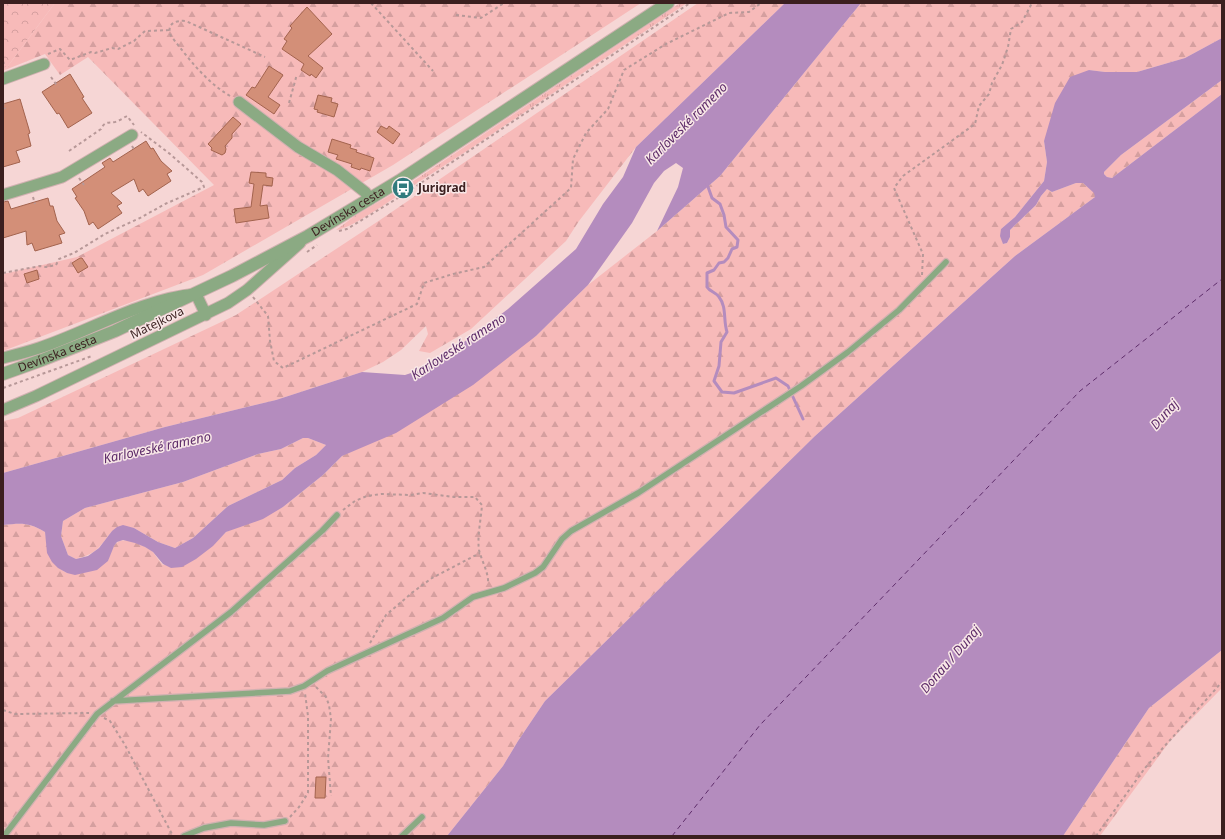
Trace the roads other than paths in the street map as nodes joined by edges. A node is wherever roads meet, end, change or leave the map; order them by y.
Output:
1 (668, 3) edge
2 (45, 59) road end
3 (3, 79) edge
4 (239, 102) road end
5 (136, 131) road end
6 (3, 195) edge
7 (370, 199) junction
8 (308, 236) junction
9 (946, 262) dead end
10 (196, 294) junction
11 (201, 317) junction
12 (3, 358) edge
13 (3, 374) edge
14 (3, 410) edge
15 (337, 515) road end
16 (113, 701) junction
17 (422, 817) dead end
18 (285, 822) road end
19 (4, 836) edge
20 (184, 836) edge
21 (402, 836) edge

1 - 7 street, Devínska cesta
2 - 3 street
4 - 7 street
5 - 6 street
7 - 8 street, Devínska cesta
8 - 10 street, Devínska cesta
8 - 11 street, Matejkova
9 - 16 lane
10 - 11 street
10 - 12 street, Matejkova
10 - 13 street, Devínska cesta
11 - 14 street, Matejkova
15 - 16 lane
16 - 19 lane
17 - 21 lane
18 - 20 lane

